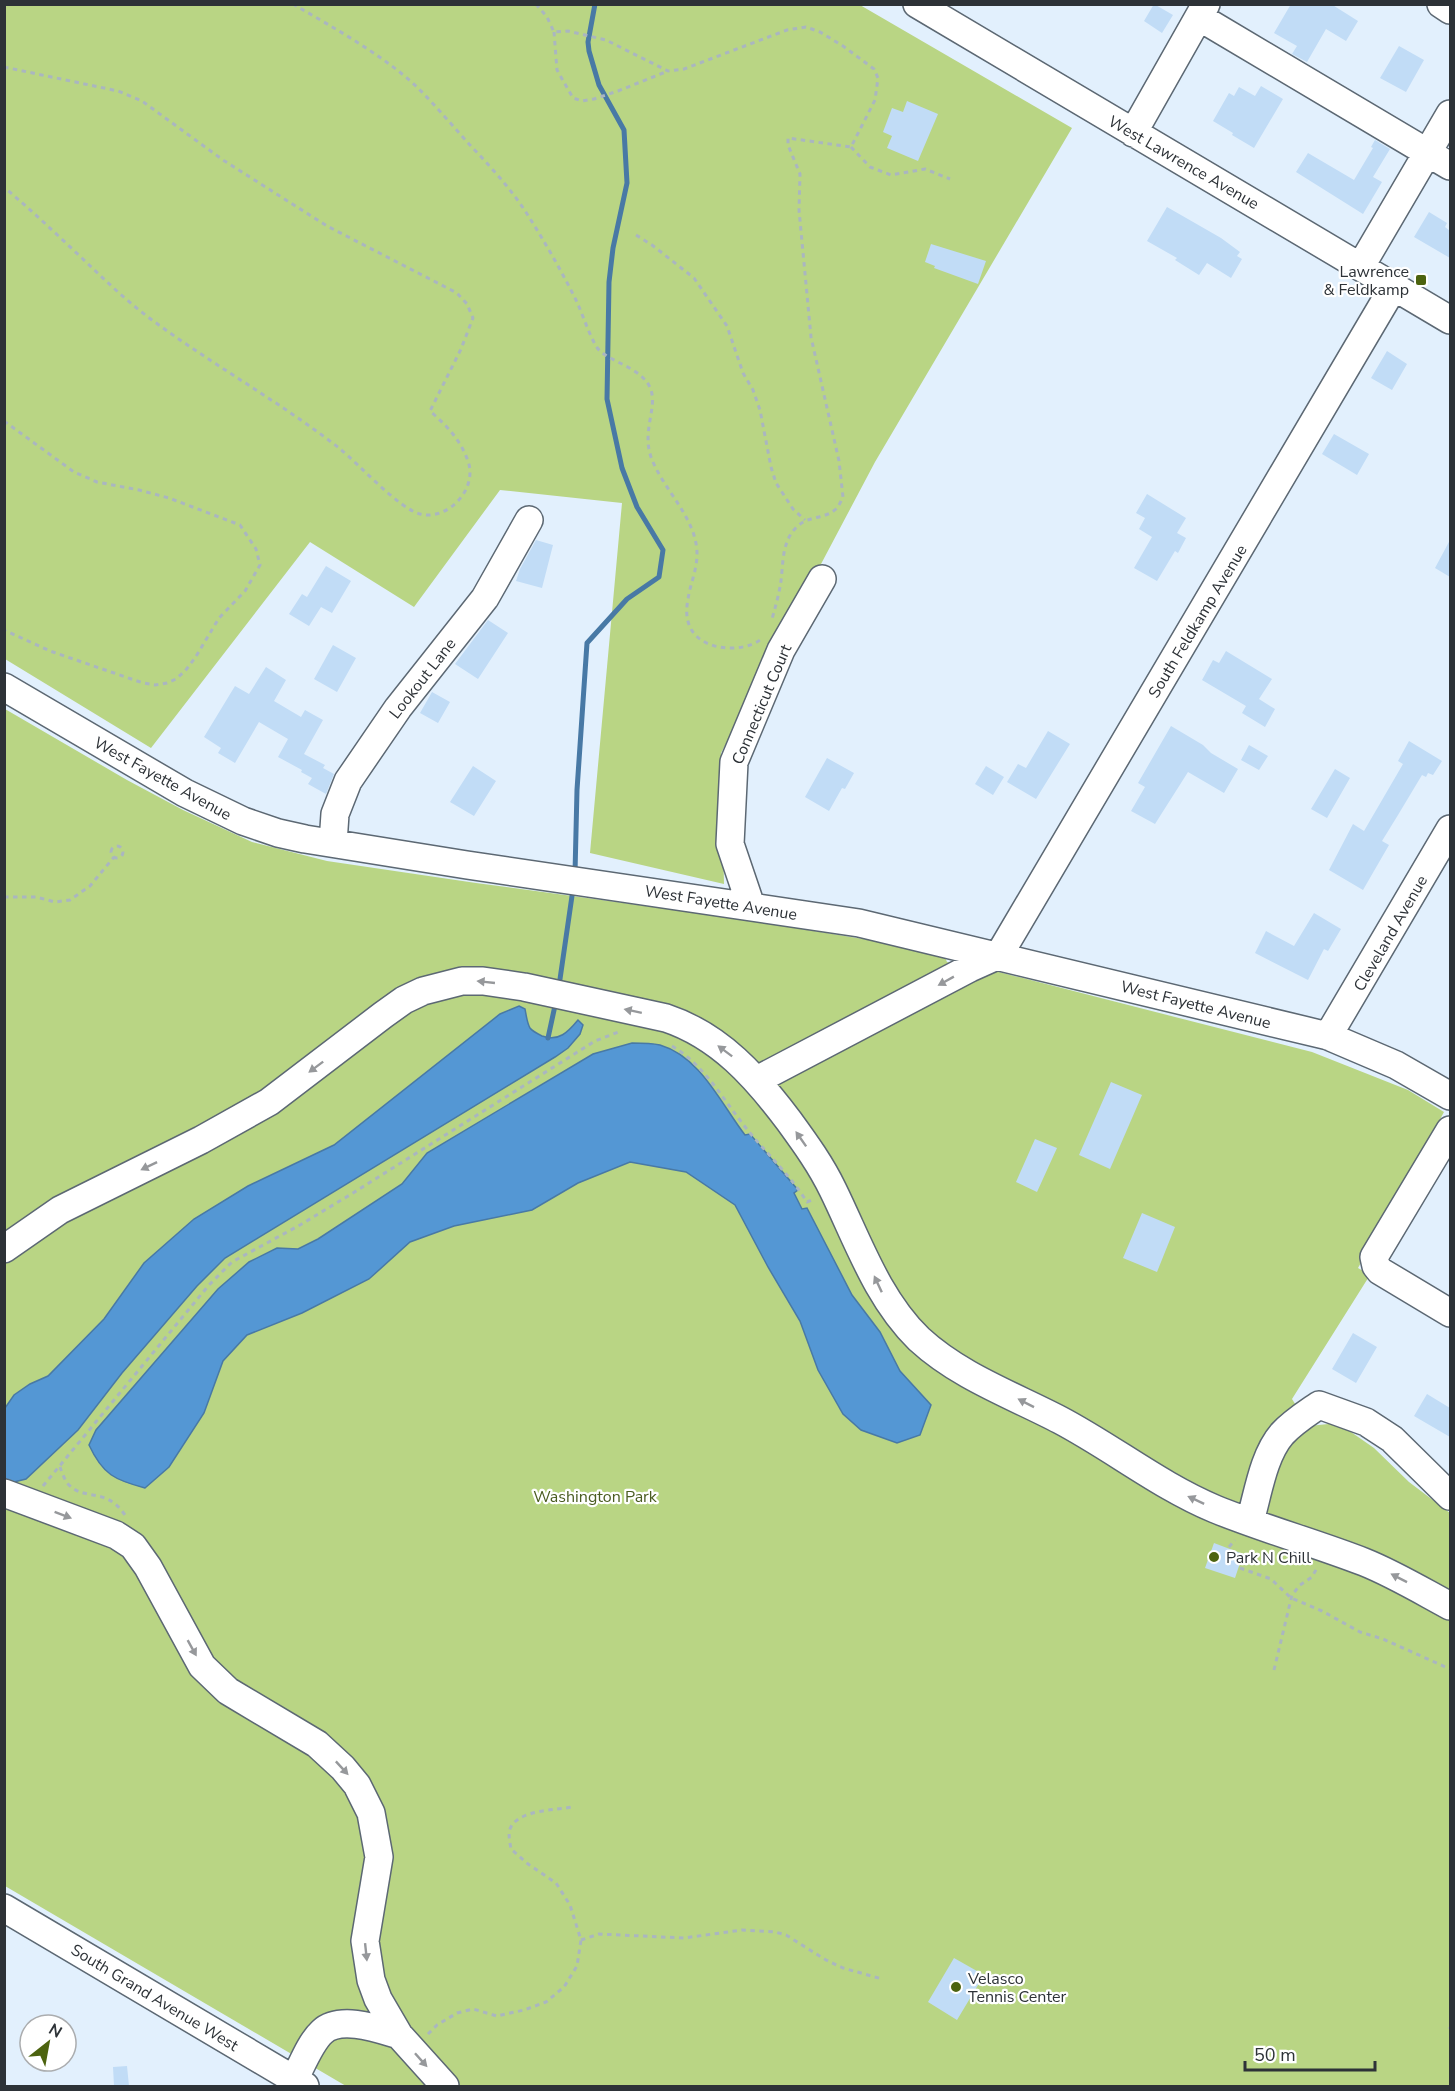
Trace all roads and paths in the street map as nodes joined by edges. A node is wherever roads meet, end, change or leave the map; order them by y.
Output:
1 (293, 4) edge
2 (536, 4) edge
3 (917, 4) edge
4 (1441, 4) edge
5 (1450, 10) edge
6 (1203, 11) edge
7 (554, 32) junction
8 (4, 67) edge
9 (668, 71) junction
10 (1450, 114) edge
11 (1133, 132) junction
12 (851, 147) junction
13 (1439, 159) edge
14 (950, 179) dead end
15 (4, 187) edge
16 (636, 235) dead end
17 (1361, 266) junction
18 (1394, 286) junction
19 (1450, 320) edge
20 (4, 422) edge
21 (530, 520) dead end
22 (806, 520) junction
23 (822, 579) dead end
24 (770, 625) dead end
25 (4, 630) edge
26 (767, 632) dead end
27 (4, 687) edge
28 (1450, 830) edge
29 (333, 843) junction
30 (114, 857) junction
31 (4, 897) edge
32 (751, 906) junction
33 (999, 955) junction
34 (627, 1029) dead end
35 (1328, 1036) junction
36 (666, 1042) dead end
37 (757, 1080) junction
38 (1450, 1096) edge
39 (1450, 1130) edge
40 (815, 1198) dead end
41 (4, 1249) edge
42 (1450, 1313) edge
43 (60, 1466) junction
44 (38, 1492) dead end
45 (6, 1494) edge
46 (1450, 1496) edge
47 (1250, 1521) junction
48 (127, 1522) dead end
49 (1319, 1565) dead end
50 (1240, 1568) dead end
51 (1291, 1598) junction
52 (1450, 1606) edge
53 (1274, 1670) dead end
54 (1450, 1670) edge
55 (573, 1807) dead end
56 (4, 1908) edge
57 (581, 1940) junction
58 (882, 1979) dead end
59 (405, 2042) junction
60 (297, 2084) edge
61 (445, 2086) edge

1 - 26 path
2 - 7 path
3 - 11 street, West Lawrence Avenue
4 - 5 street
6 - 11 street
6 - 13 street
7 - 9 path
7 - 9 path
8 - 15 path
9 - 12 path
10 - 13 street
11 - 17 street, West Lawrence Avenue
12 - 14 path
12 - 22 path
13 - 17 street
16 - 22 path
17 - 18 street, West Lawrence Avenue
18 - 19 street, West Lawrence Avenue
18 - 33 street, South Feldkamp Avenue
20 - 25 path
21 - 29 street, Lookout Lane
22 - 24 path
23 - 32 street, Connecticut Court
27 - 29 street, West Fayette Avenue
28 - 35 street, Cleveland Avenue
29 - 32 street, West Fayette Avenue
30 - 30 path
30 - 31 path
32 - 33 street, West Fayette Avenue
33 - 35 street, West Fayette Avenue
33 -> 37 street
34 - 43 path
35 - 38 street, West Fayette Avenue
36 - 40 path
37 -> 41 street
47 -> 37 street
39 - 42 street
43 - 44 path
43 - 48 path
45 -> 59 street
46 - 47 street
52 -> 47 street
49 - 51 path
50 - 51 path
51 - 53 path
51 - 54 path
55 - 57 path
56 - 60 street, South Grand Avenue West
57 - 58 path
57 - 59 path
59 - 60 street
59 -> 61 street

